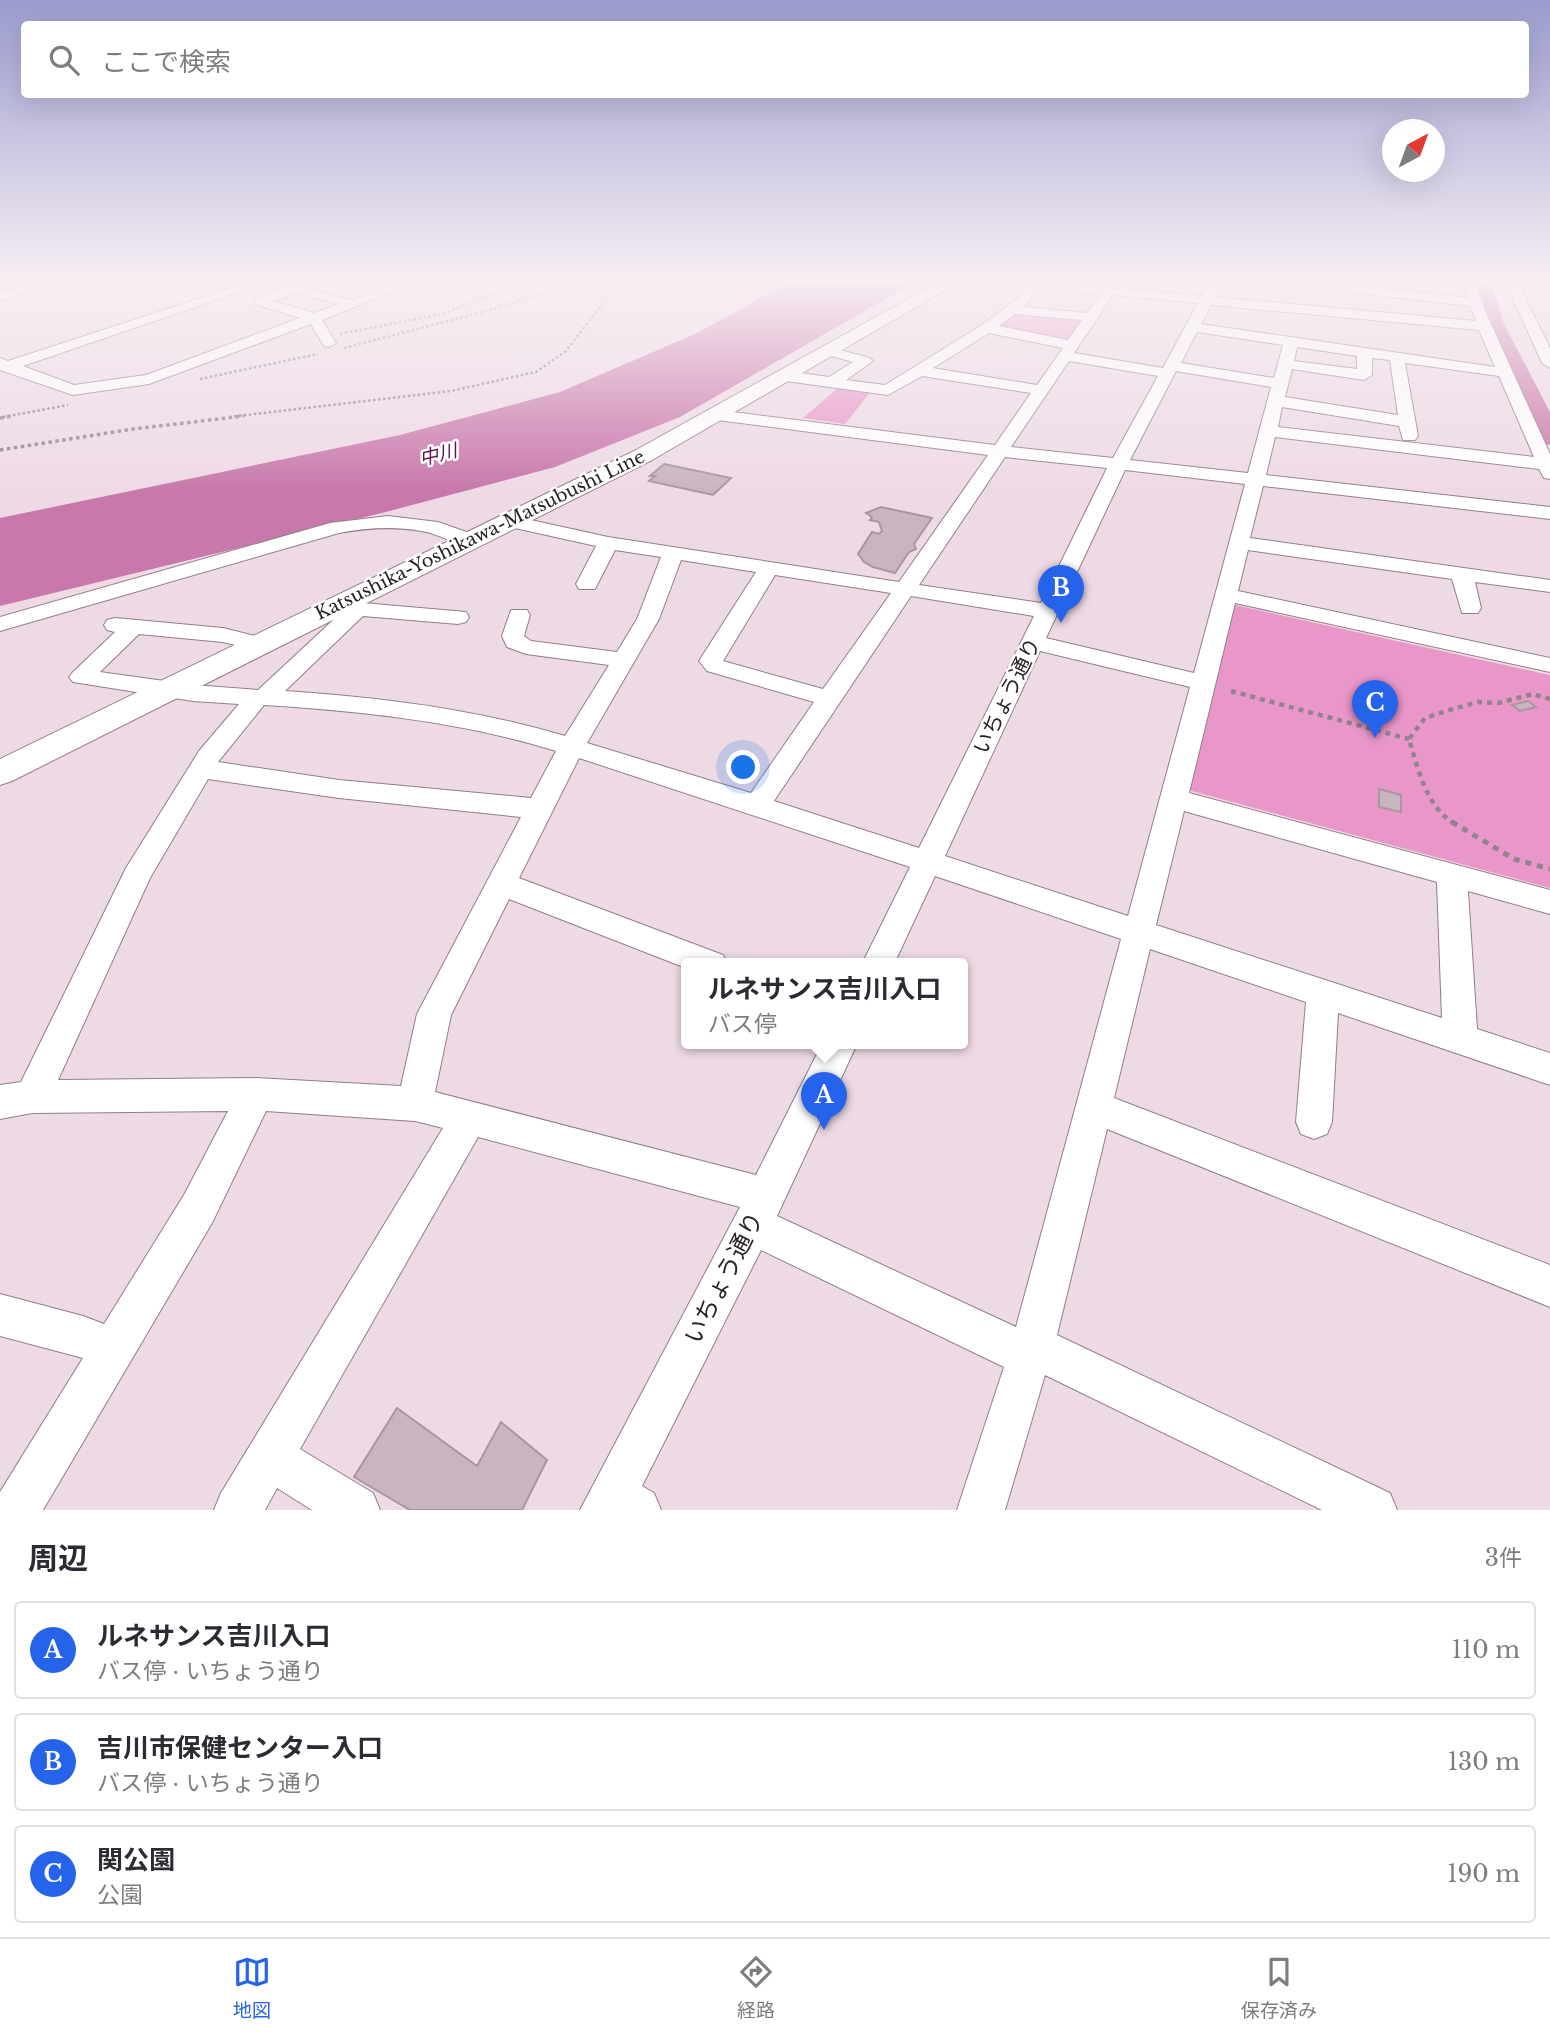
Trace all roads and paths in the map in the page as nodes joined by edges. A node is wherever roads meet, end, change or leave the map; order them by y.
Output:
1 (48, 351) edge
2 (225, 351) edge
3 (307, 351) edge
4 (565, 351) edge
5 (829, 351) edge
6 (831, 351) edge
7 (951, 351) edge
8 (1068, 351) edge
9 (1077, 351) edge
10 (1179, 351) edge
11 (1289, 351) edge
12 (1355, 351) edge
13 (1422, 351) edge
14 (1499, 351) edge
15 (1365, 353) junction
16 (1397, 358) junction
17 (1426, 362) junction
18 (1286, 364) junction
19 (3, 366) edge
20 (1170, 369) junction
21 (921, 371) junction
22 (1507, 373) junction
23 (786, 376) junction
24 (190, 381) dead end
25 (830, 383) junction
26 (1489, 388) dead end
27 (1041, 390) junction
28 (1279, 392) junction
29 (1514, 392) junction
30 (78, 403) dead end
31 (717, 415) junction
32 (0, 418) edge
33 (1406, 422) junction
34 (1267, 431) junction
35 (1410, 448) junction
36 (0, 450) edge
37 (1002, 451) junction
38 (1118, 465) junction
39 (1548, 469) edge
40 (1256, 481) junction
41 (1550, 513) edge
42 (508, 522) junction
43 (471, 540) junction
44 (608, 543) junction
45 (1241, 543) junction
46 (673, 554) junction
47 (769, 568) junction
48 (1462, 574) junction
49 (587, 583) dead end
50 (1550, 586) edge
51 (906, 588) junction
52 (1226, 595) junction
53 (352, 606) junction
54 (1470, 608) dead end
55 (1048, 611) junction
56 (519, 615) dead end
57 (458, 617) dead end
58 (0, 624) edge
59 (1033, 642) junction
60 (259, 644) junction
61 (624, 660) junction
62 (1550, 665) edge
63 (1203, 683) junction
64 (167, 689) junction
65 (1231, 691) dead end
66 (260, 698) junction
67 (830, 699) junction
68 (1550, 699) edge
69 (1409, 739) junction
70 (572, 746) junction
71 (201, 769) junction
72 (0, 774) edge
73 (1173, 798) junction
74 (757, 805) junction
75 (539, 809) junction
76 (925, 861) junction
77 (1550, 869) edge
78 (1452, 876) junction
79 (502, 884) junction
80 (1550, 902) edge
81 (1140, 933) junction
82 (696, 958) edge
83 (881, 958) edge
84 (1323, 994) junction
85 (1460, 1039) junction
86 (838, 1049) edge
87 (1550, 1069) edge
88 (256, 1094) junction
89 (16, 1100) edge
90 (415, 1104) junction
91 (1094, 1107) junction
92 (470, 1117) junction
93 (1314, 1122) dead end
94 (759, 1211) junction
95 (1550, 1286) edge
96 (0, 1315) edge
97 (113, 1349) junction
98 (1031, 1351) junction
99 (270, 1457) junction
100 (618, 1505) edge
101 (16, 1510) edge
102 (238, 1510) edge
103 (356, 1510) edge
104 (981, 1510) edge
105 (1373, 1510) edge

1 - 19 street
2 - 19 street
3 - 24 path
4 - 36 path
5 - 23 main road, Katsushika-Yoshikawa-Matsubushi Line
6 - 25 street
7 - 21 street
8 - 27 street
9 - 20 street
10 - 20 street, いちょう通り
11 - 18 street
12 - 15 street
13 - 17 street
14 - 22 street
15 - 16 street
15 - 18 street
16 - 17 street
16 - 33 street
17 - 22 street
18 - 28 street
20 - 28 street
20 - 38 street, いちょう通り
21 - 25 street
21 - 27 street
22 - 29 street
23 - 25 street
23 - 31 main road, Katsushika-Yoshikawa-Matsubushi Line
26 - 29 street
27 - 37 street
28 - 33 street
28 - 34 street
29 - 39 street
30 - 32 path
31 - 37 street
31 - 42 main road, Katsushika-Yoshikawa-Matsubushi Line
33 - 35 street
34 - 35 street
34 - 40 street
35 - 39 street
37 - 38 street
37 - 51 street
38 - 40 street
38 - 55 street, いちょう通り
40 - 41 street
40 - 45 street
42 - 43 main road, Katsushika-Yoshikawa-Matsubushi Line
42 - 44 street
43 - 53 main road, Katsushika-Yoshikawa-Matsubushi Line
43 - 58 street
44 - 46 street
44 - 49 street
45 - 48 street
45 - 52 street
46 - 47 street
46 - 61 street
47 - 51 street
47 - 67 street
48 - 50 street
48 - 54 street
51 - 55 street
51 - 67 street
52 - 62 street
52 - 63 street
53 - 57 street
53 - 60 main road, Katsushika-Yoshikawa-Matsubushi Line
53 - 66 street
55 - 59 street, いちょう通り
56 - 61 street
59 - 63 street
59 - 76 street, いちょう通り
60 - 64 main road, Katsushika-Yoshikawa-Matsubushi Line
60 - 64 street
61 - 70 street
63 - 73 street
64 - 66 street
64 - 72 main road, Katsushika-Yoshikawa-Matsubushi Line
65 - 69 path
66 - 70 street
66 - 71 street
67 - 74 street
68 - 69 path
69 - 77 path
70 - 74 street
70 - 75 street
71 - 75 street
71 - 89 street
73 - 78 street
73 - 81 street
74 - 76 street
75 - 79 street
76 - 81 street
76 - 83 street, いちょう通り
78 - 80 street
78 - 85 street
79 - 82 street
79 - 90 street
81 - 84 street
81 - 91 street
84 - 85 street
84 - 93 street
85 - 87 street
86 - 94 street, いちょう通り
88 - 89 street
88 - 90 street
88 - 97 street
90 - 92 street
91 - 95 street
91 - 98 street
92 - 94 street
92 - 99 street
94 - 98 street
94 - 100 street, いちょう通り
96 - 97 street
97 - 101 street
98 - 104 street
98 - 105 street
99 - 102 street
99 - 103 street

